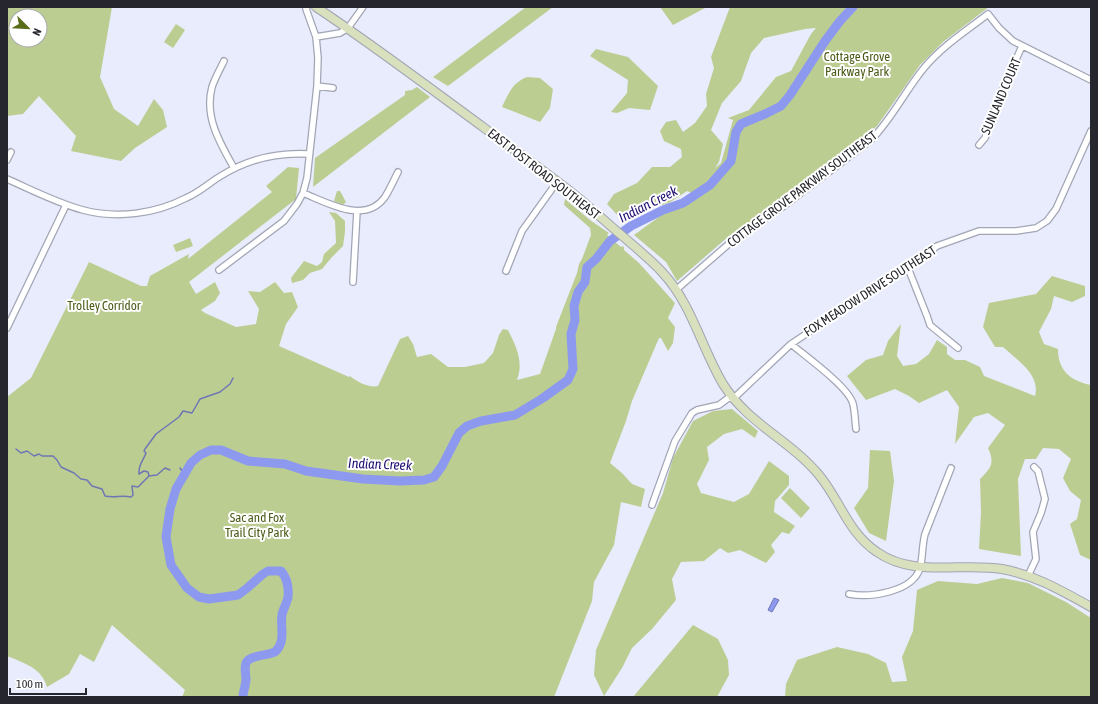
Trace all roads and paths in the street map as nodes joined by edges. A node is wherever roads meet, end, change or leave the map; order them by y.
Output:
1 (307, 7) edge
2 (316, 7) edge
3 (363, 7) edge
4 (348, 28) junction
5 (316, 37) junction
6 (1022, 46) junction
7 (224, 61) dead end
8 (1091, 80) edge
9 (317, 86) junction
10 (333, 88) dead end
11 (1091, 132) edge
12 (979, 145) dead end
13 (11, 152) dead end
14 (309, 154) junction
15 (7, 160) edge
16 (234, 168) junction
17 (398, 172) dead end
18 (7, 179) edge
19 (557, 182) junction
20 (303, 193) junction
21 (66, 205) junction
22 (357, 211) junction
23 (908, 268) junction
24 (219, 270) dead end
25 (506, 271) dead end
26 (353, 282) dead end
27 (677, 289) junction
28 (7, 328) edge
29 (791, 344) junction
30 (958, 348) dead end
31 (732, 397) junction
32 (856, 429) dead end
33 (951, 468) dead end
34 (1034, 468) dead end
35 (652, 504) dead end
36 (920, 567) junction
37 (1028, 576) junction
38 (849, 594) dead end
39 (1091, 607) edge

1 - 5 street
2 - 4 main road, EAST POST ROAD SOUTHEAST
3 - 4 street
4 - 5 street
4 - 19 main road, EAST POST ROAD SOUTHEAST
5 - 9 street
6 - 8 street
6 - 12 street, SUNLAND COURT
6 - 27 street, COTTAGE GROVE PARKWAY SOUTHEAST
7 - 16 street
9 - 10 street
9 - 14 street
11 - 23 street, FOX MEADOW DRIVE SOUTHEAST
13 - 15 street
14 - 16 street
14 - 20 street
16 - 21 street
17 - 22 street
18 - 21 street
19 - 25 street
19 - 27 main road, EAST POST ROAD SOUTHEAST
20 - 22 street
20 - 24 street
21 - 28 street
22 - 26 street
23 - 29 street, FOX MEADOW DRIVE SOUTHEAST
23 - 30 street
27 - 31 main road, EAST POST ROAD SOUTHEAST
29 - 31 street, FOX MEADOW DRIVE SOUTHEAST
29 - 32 street
31 - 35 street, FOX MEADOW DRIVE SOUTHEAST
31 - 36 main road, EAST POST ROAD SOUTHEAST
33 - 36 street
34 - 37 street
36 - 37 main road, EAST POST ROAD SOUTHEAST
36 - 38 street
37 - 39 main road, EAST POST ROAD SOUTHEAST

